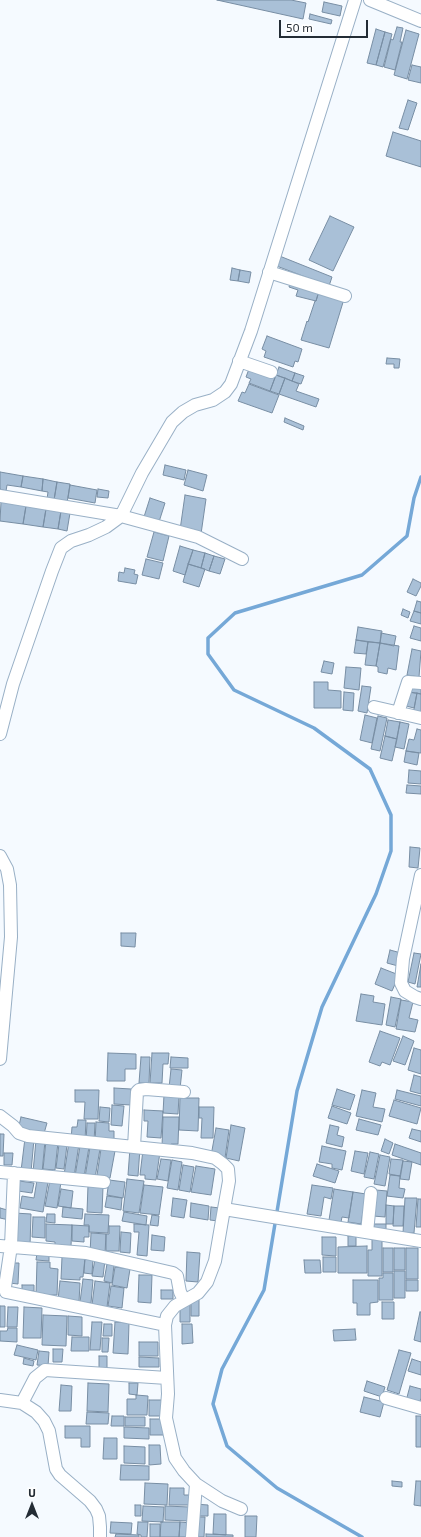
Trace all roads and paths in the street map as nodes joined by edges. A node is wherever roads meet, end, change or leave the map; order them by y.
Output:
1 (356, 0) edge
2 (370, 0) edge
3 (421, 21) edge
4 (270, 272) junction
5 (345, 296) dead end
6 (239, 361) junction
7 (271, 372) dead end
8 (0, 496) edge
9 (121, 516) junction
10 (242, 560) dead end
11 (421, 683) edge
12 (374, 707) dead end
13 (398, 713) junction
14 (421, 718) edge
15 (0, 734) edge
16 (0, 856) edge
17 (421, 875) edge
18 (421, 998) edge
19 (0, 1059) edge
20 (184, 1092) dead end
21 (0, 1116) edge
22 (134, 1146) junction
23 (0, 1172) edge
24 (14, 1173) junction
25 (104, 1182) dead end
26 (371, 1193) dead end
27 (224, 1209) junction
28 (367, 1232) junction
29 (421, 1241) edge
30 (5, 1246) edge
31 (184, 1300) junction
32 (166, 1325) junction
33 (167, 1378) junction
34 (386, 1398) dead end
35 (0, 1400) edge
36 (22, 1403) junction
37 (421, 1408) edge
38 (196, 1484) junction
39 (241, 1509) dead end
40 (100, 1537) edge
41 (192, 1537) edge

1 - 4 street
2 - 3 street
4 - 5 street
4 - 6 street
6 - 7 street
6 - 9 street
8 - 9 street
9 - 10 street
9 - 15 street
11 - 13 street
12 - 13 street
13 - 14 street
16 - 19 street
17 - 18 street
20 - 22 street
21 - 22 street
22 - 27 street
23 - 24 street
24 - 25 street
24 - 30 street
26 - 28 street
27 - 28 street
27 - 31 street
28 - 29 street
30 - 31 street
30 - 32 street
31 - 32 street
32 - 33 street
33 - 36 street
33 - 38 street
34 - 37 street
35 - 36 street
36 - 40 street
38 - 39 street
38 - 41 street

